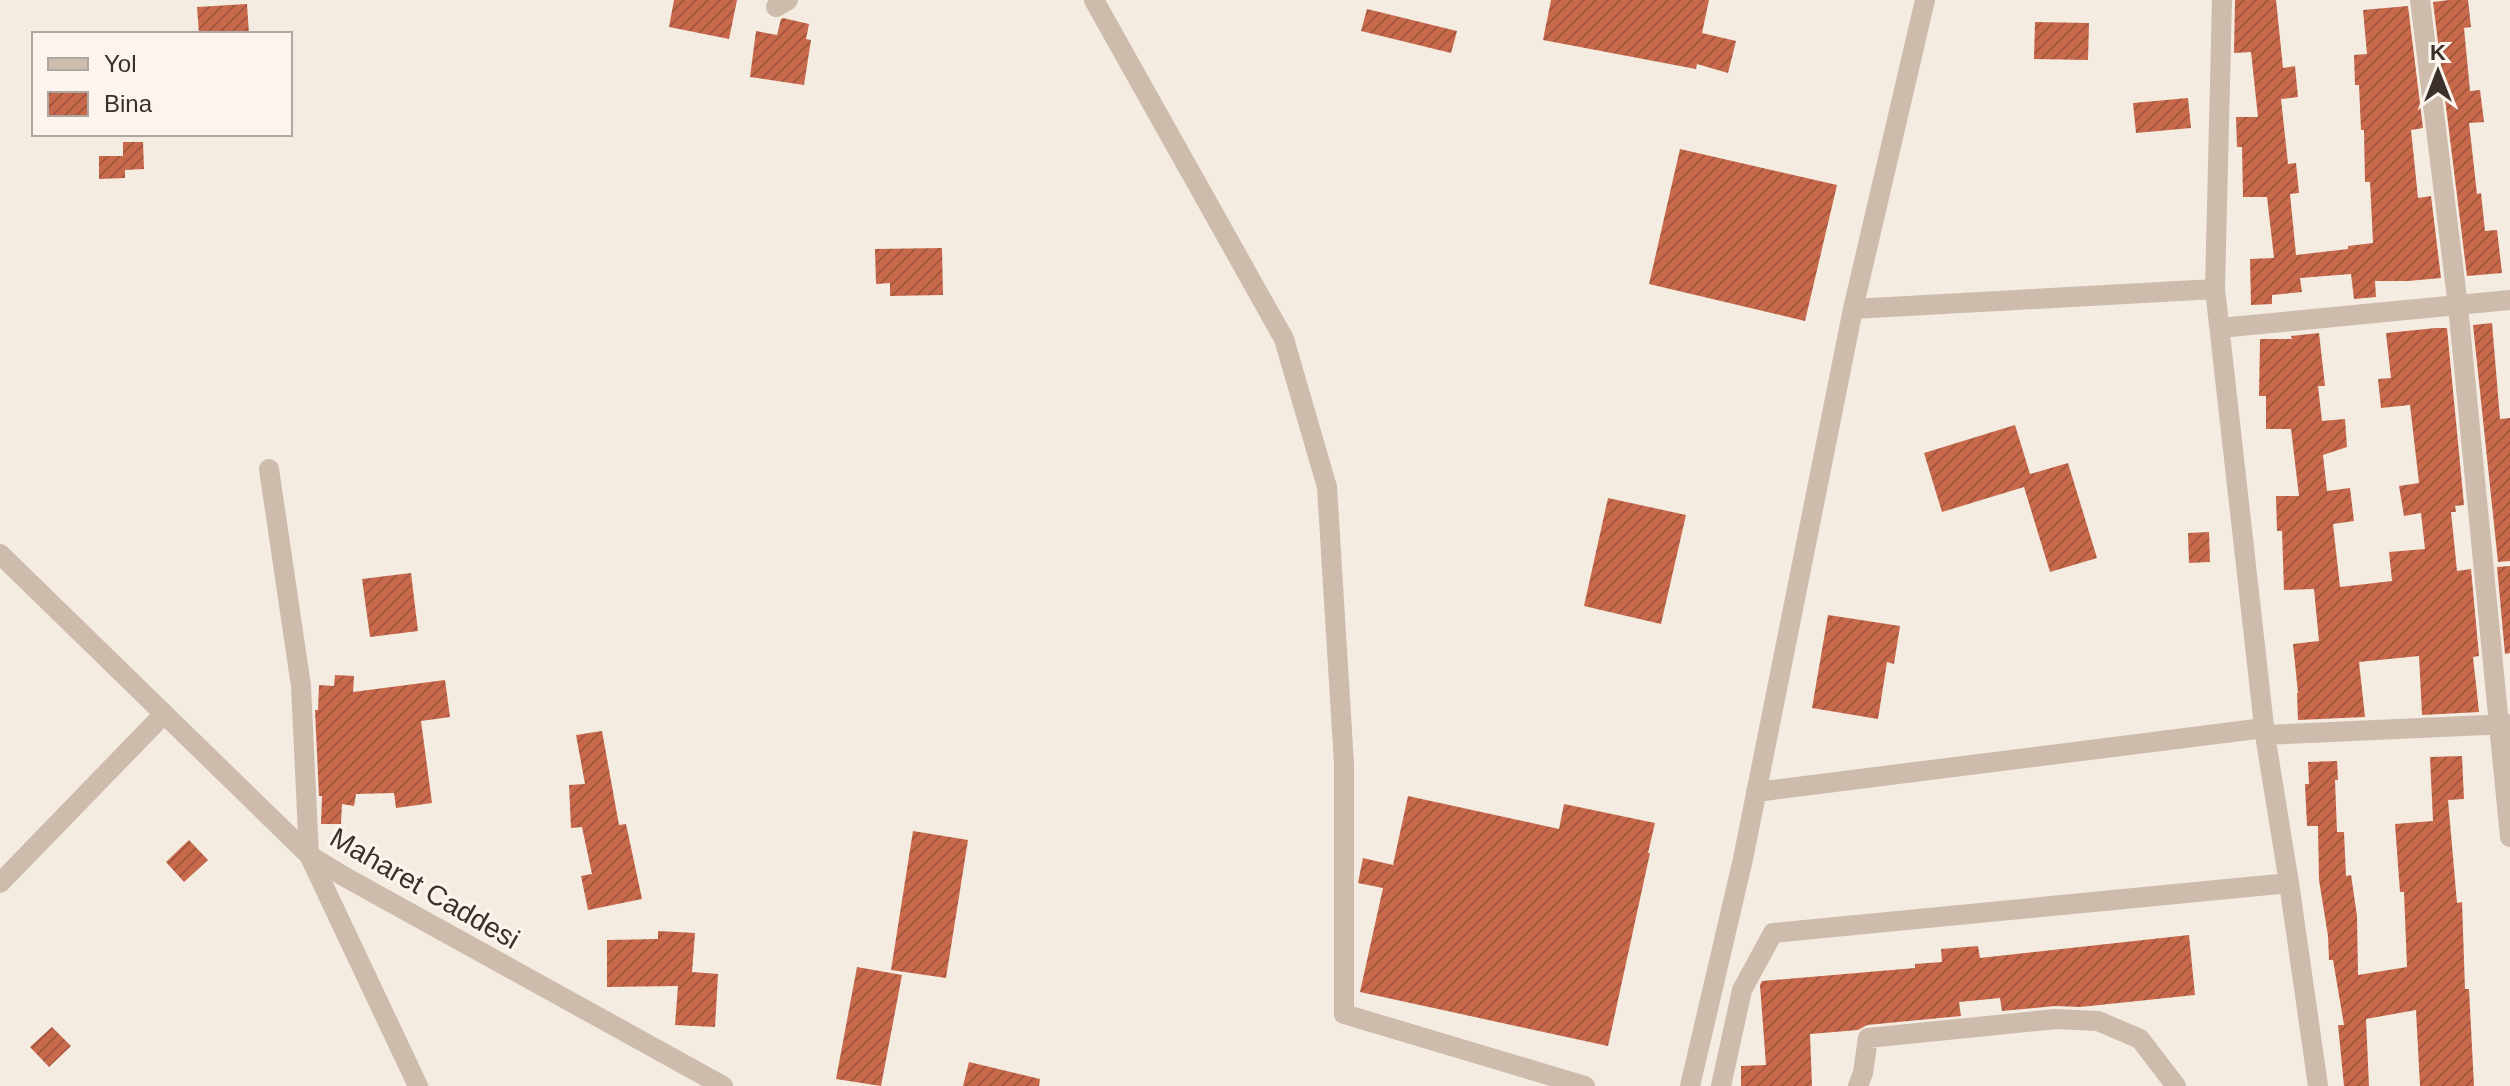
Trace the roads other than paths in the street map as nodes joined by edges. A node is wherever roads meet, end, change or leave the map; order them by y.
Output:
1 (1094, 0) edge
2 (1925, 0) edge
3 (2222, 0) edge
4 (2420, 0) edge
5 (2215, 289) junction
6 (2510, 300) edge
7 (2458, 306) junction
8 (1853, 309) junction
9 (2220, 328) junction
10 (269, 469) dead end
11 (0, 554) edge
12 (164, 714) junction
13 (2504, 725) edge
14 (2264, 731) junction
15 (1756, 792) junction
16 (2510, 837) edge
17 (309, 855) junction
18 (0, 883) edge
19 (2289, 883) junction
20 (418, 1086) edge
21 (723, 1086) edge
22 (1585, 1086) edge
23 (1690, 1086) edge
24 (1721, 1086) edge
25 (1858, 1086) edge
26 (2176, 1086) edge
27 (2318, 1086) edge

1 - 22 street
2 - 8 street
3 - 5 street
4 - 7 street
5 - 8 street
5 - 9 street
6 - 7 street
7 - 9 street
7 - 13 street
8 - 15 street
9 - 14 street
10 - 17 street
11 - 12 street, Maharet Caddesi
12 - 17 street, Maharet Caddesi
12 - 18 street
13 - 14 street
13 - 16 street
14 - 15 street
14 - 19 street
15 - 23 street
17 - 20 street
17 - 21 street, Maharet Caddesi
19 - 24 street
19 - 27 street
25 - 26 street

